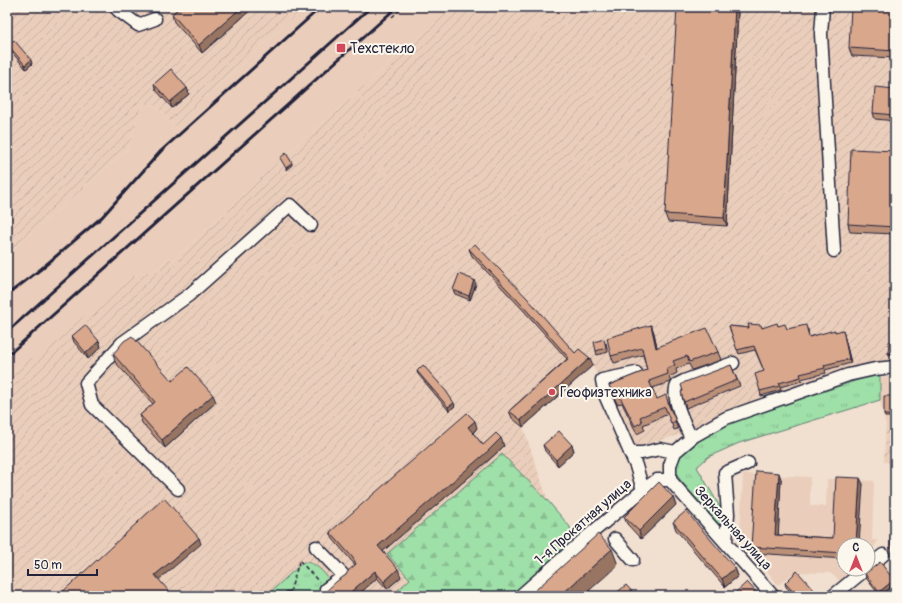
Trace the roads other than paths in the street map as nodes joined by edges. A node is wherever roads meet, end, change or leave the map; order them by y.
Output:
1 (115, 7) edge
2 (823, 7) edge
3 (155, 19) dead end
4 (311, 225) dead end
5 (834, 251) dead end
6 (733, 363) dead end
7 (895, 367) edge
8 (636, 373) edge
9 (691, 438) junction
10 (630, 452) junction
11 (675, 452) junction
12 (748, 463) dead end
13 (670, 480) junction
14 (178, 489) dead end
15 (643, 490) junction
16 (615, 539) dead end
17 (726, 542) junction
18 (316, 547) dead end
19 (883, 555) dead end
20 (633, 560) dead end
21 (876, 561) edge
22 (856, 577) edge
23 (322, 591) road end
24 (520, 596) edge
25 (773, 596) edge
26 (833, 596) edge

1 - 3 street
2 - 5 street
4 - 14 street
6 - 9 street
7 - 9 street
8 - 10 street
9 - 11 street
10 - 11 street
10 - 15 street
11 - 13 street
12 - 17 street
13 - 15 street, 1-я Прокатная улица
13 - 17 street, Зеркальная улица
15 - 24 street, 1-я Прокатная улица
16 - 20 street
17 - 25 street, Зеркальная улица
18 - 23 street
19 - 21 street
22 - 26 street

